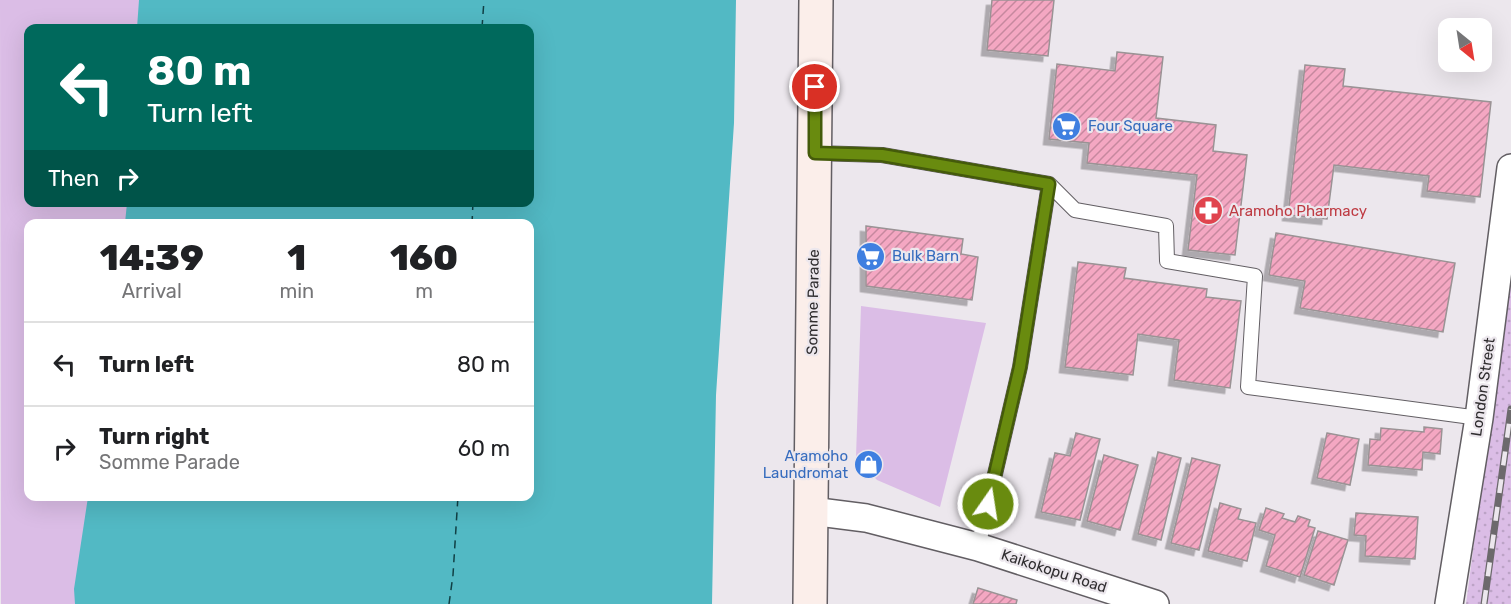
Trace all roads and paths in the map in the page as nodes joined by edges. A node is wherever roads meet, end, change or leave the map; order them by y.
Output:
1 (816, 0) edge
2 (815, 153) junction
3 (1511, 168) edge
4 (1049, 184) junction
5 (1479, 418) junction
6 (811, 511) junction
7 (978, 547) junction
8 (810, 604) edge
9 (1155, 604) edge
10 (1449, 604) edge

1 - 2 main road, Somme Parade
2 - 4 lane
2 - 6 main road, Somme Parade
3 - 5 street, London Street
4 - 5 lane
4 - 7 lane
5 - 10 street, London Street
6 - 7 street, Kaikokopu Road
6 - 8 main road, Somme Parade
7 - 9 street, Kaikokopu Road

